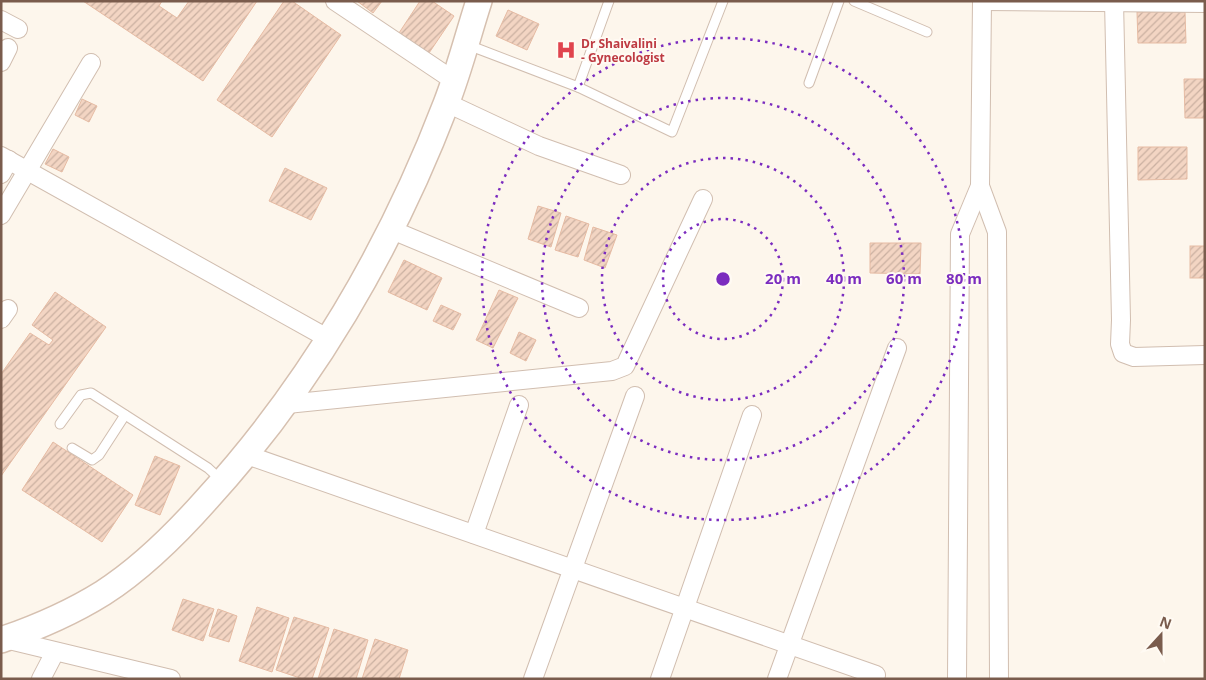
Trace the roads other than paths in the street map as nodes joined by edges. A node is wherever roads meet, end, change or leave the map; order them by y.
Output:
1 (335, 1) edge
2 (479, 1) edge
3 (610, 1) edge
4 (723, 1) edge
5 (839, 1) edge
6 (854, 1) edge
7 (982, 1) edge
8 (1114, 1) edge
9 (1205, 3) edge
10 (1, 20) edge
11 (18, 29) dead end
12 (927, 32) dead end
13 (465, 44) junction
14 (91, 63) dead end
15 (809, 83) dead end
16 (578, 88) junction
17 (450, 91) junction
18 (3, 167) edge
19 (27, 170) junction
20 (622, 175) dead end
21 (980, 186) junction
22 (703, 199) dead end
23 (1, 215) edge
24 (392, 230) junction
25 (579, 308) dead end
26 (329, 339) junction
27 (897, 348) dead end
28 (1205, 355) edge
29 (635, 396) dead end
30 (287, 404) junction
31 (519, 405) dead end
32 (125, 415) junction
33 (752, 415) dead end
34 (60, 424) dead end
35 (72, 448) dead end
36 (247, 455) junction
37 (223, 482) junction
38 (474, 534) junction
39 (573, 569) junction
40 (685, 608) junction
41 (3, 640) edge
42 (789, 644) junction
43 (55, 652) junction
44 (876, 674) dead end
45 (41, 679) edge
46 (171, 679) edge
47 (533, 679) edge
48 (660, 679) edge
49 (777, 679) edge
50 (957, 679) edge
51 (999, 679) edge

1 - 17 street
2 - 13 street
3 - 16 lane
4 - 16 lane
5 - 15 lane
6 - 12 lane
7 - 8 street
7 - 21 street
8 - 9 street
8 - 28 street
10 - 11 street
13 - 16 lane
13 - 17 street
14 - 19 street
17 - 20 street
17 - 24 street
18 - 19 street
19 - 23 street
19 - 26 street
21 - 50 street
21 - 51 street
22 - 30 street
24 - 25 street
24 - 26 street
26 - 30 street
27 - 42 street
29 - 39 street
30 - 36 street
31 - 38 street
32 - 34 lane
32 - 35 lane
32 - 37 lane
33 - 40 street
36 - 37 street
36 - 38 street
37 - 41 street
38 - 39 street
39 - 40 street
39 - 47 street
40 - 42 street
40 - 48 street
41 - 43 street
42 - 44 street
42 - 49 street
43 - 45 street
43 - 46 street

